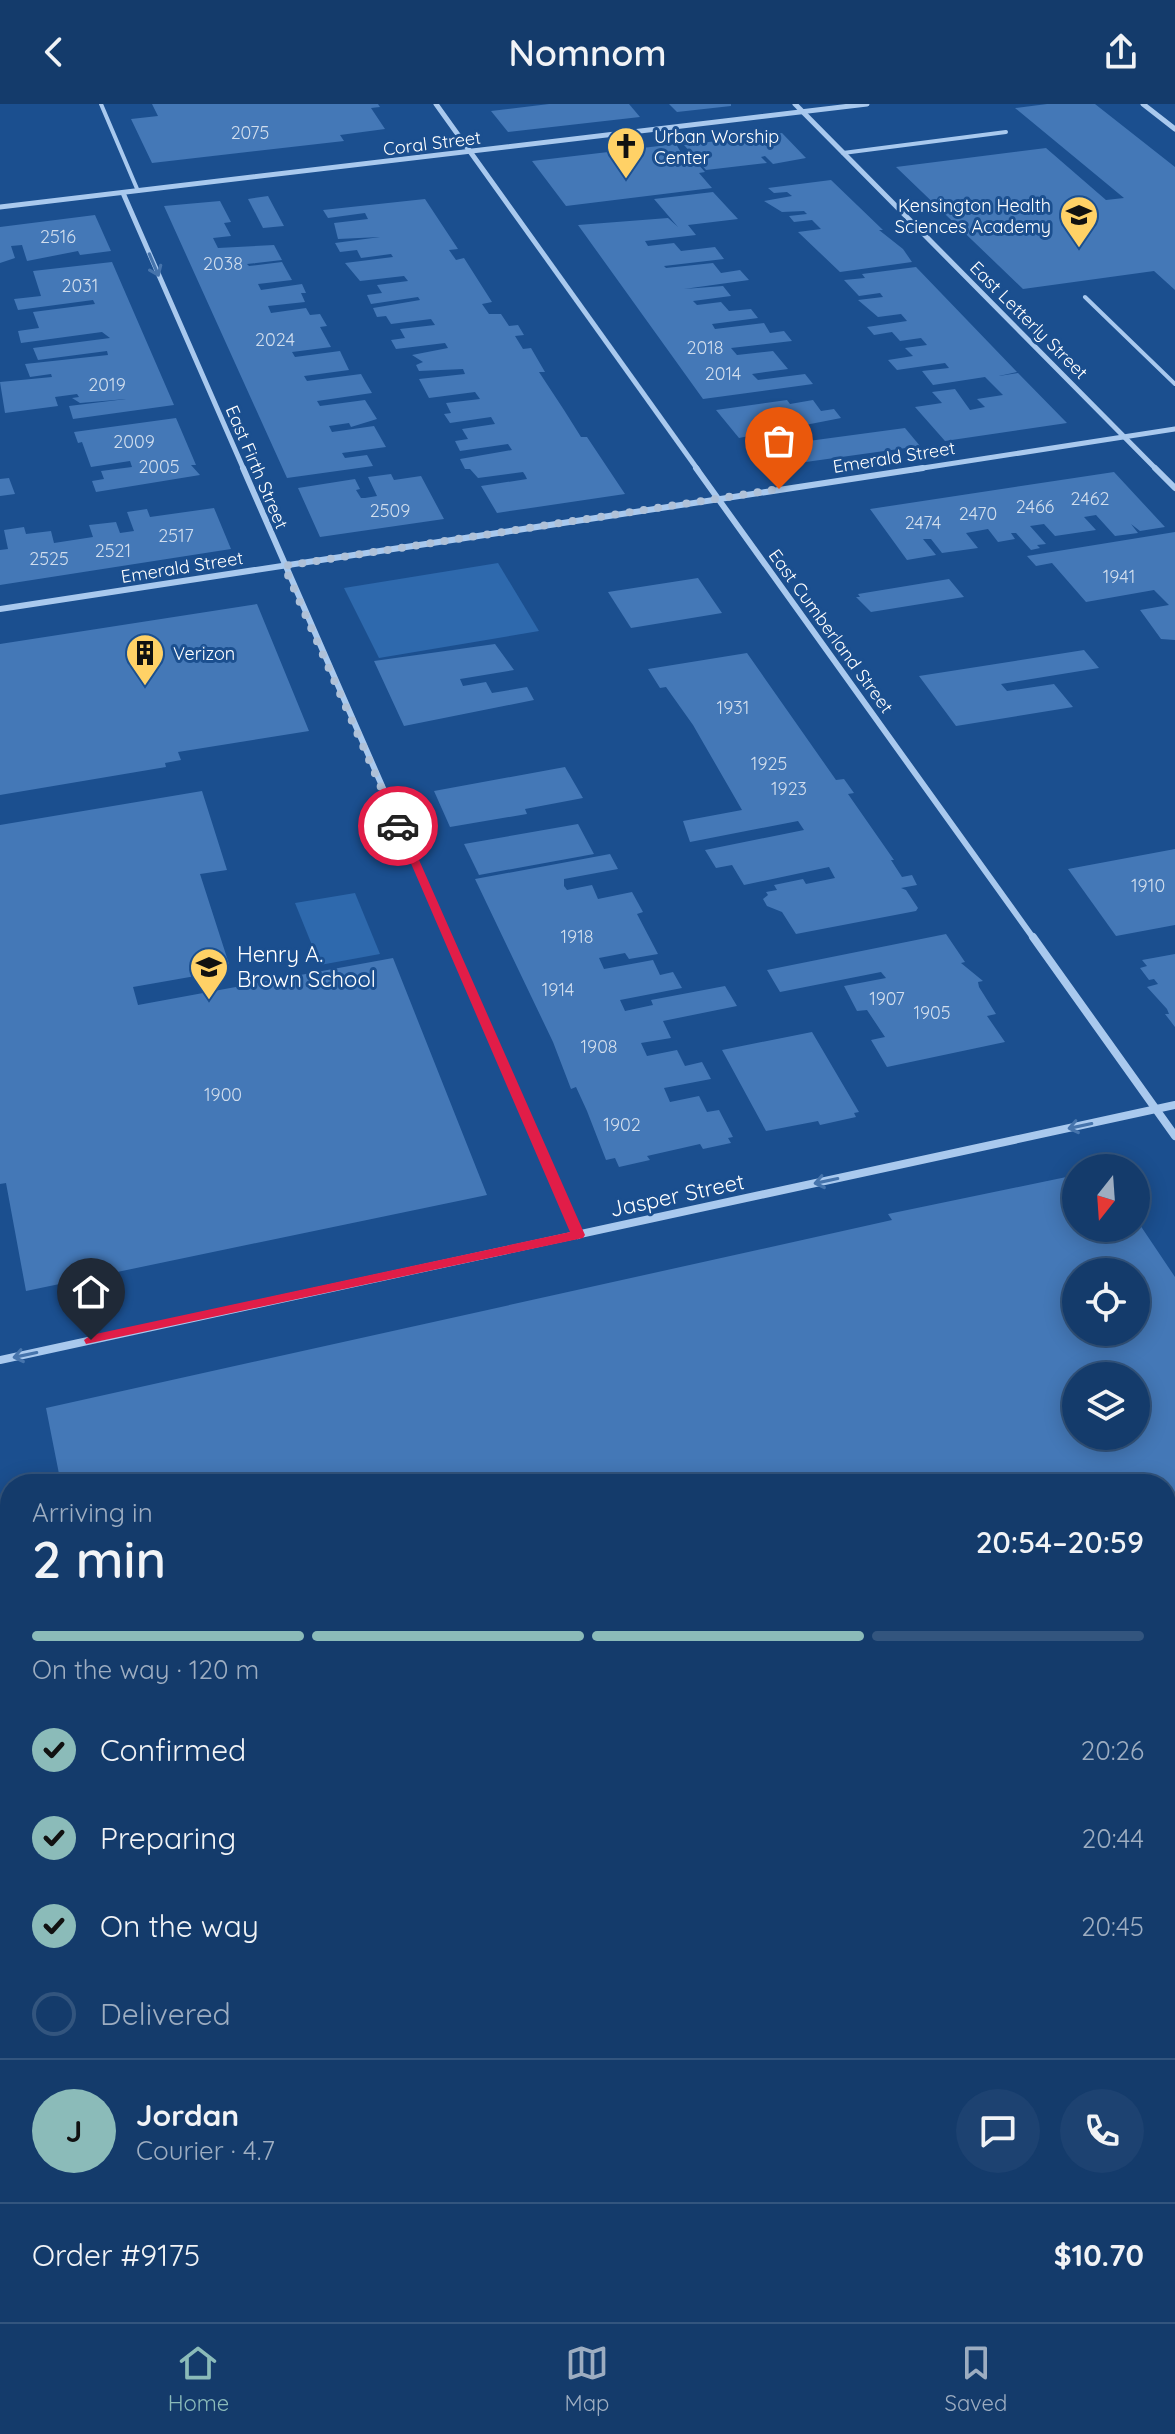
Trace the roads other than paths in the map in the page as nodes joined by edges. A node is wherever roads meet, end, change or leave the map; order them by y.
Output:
1 (101, 104) edge
2 (436, 104) edge
3 (795, 104) edge
4 (867, 104) edge
5 (1143, 104) edge
6 (803, 111) junction
7 (1175, 129) edge
8 (1006, 132) dead end
9 (471, 153) junction
10 (843, 153) junction
11 (138, 191) junction
12 (123, 193) junction
13 (0, 207) edge
14 (1085, 297) dead end
15 (1175, 384) edge
16 (1175, 429) edge
17 (1124, 437) junction
18 (1175, 488) edge
19 (716, 498) junction
20 (284, 566) junction
21 (0, 609) edge
22 (1175, 1105) edge
23 (1156, 1109) junction
24 (1175, 1136) edge
25 (578, 1235) junction
26 (0, 1360) edge

1 - 11 lane
2 - 9 street, East Cumberland Street
3 - 6 street, East Letterly Street
4 - 6 street, Coral Street
5 - 7 street
6 - 9 street, Coral Street
6 - 10 street, East Letterly Street
8 - 10 lane
9 - 11 street, Coral Street
9 - 19 street, East Cumberland Street
10 - 17 street, East Letterly Street
11 - 12 street, Coral Street
12 - 13 street, Coral Street
12 -> 20 street, East Firth Street
14 - 15 lane
16 - 17 street, Emerald Street
17 - 18 street, East Letterly Street
17 - 19 street, Emerald Street
19 - 20 street, Emerald Street
19 - 23 street, East Cumberland Street
20 - 21 street, Emerald Street
20 - 25 street, East Firth Street
22 - 23 street, Jasper Street
23 - 24 street, East Cumberland Street
23 -> 25 street, Jasper Street
25 -> 26 street, Jasper Street

